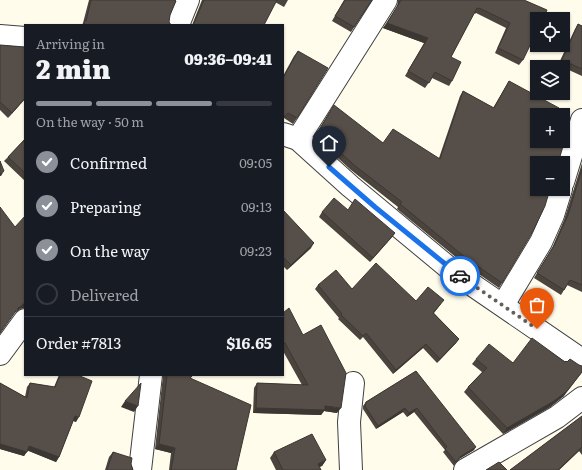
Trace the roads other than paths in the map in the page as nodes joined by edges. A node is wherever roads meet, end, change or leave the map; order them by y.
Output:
1 (188, 0) edge
2 (386, 0) edge
3 (178, 24) edge
4 (0, 36) edge
5 (24, 38) edge
6 (582, 120) edge
7 (290, 136) edge
8 (570, 159) edge
9 (559, 196) edge
10 (503, 305) junction
11 (24, 321) edge
12 (0, 354) edge
13 (582, 360) edge
14 (151, 376) edge
15 (353, 383) dead end
16 (582, 398) edge
17 (140, 470) edge
18 (351, 470) edge
19 (465, 470) edge

1 - 3 street
2 - 7 street
4 - 5 street
6 - 8 street
7 - 10 street
9 - 10 street
10 - 13 street
11 - 12 street
14 - 17 street
15 - 18 street
16 - 19 street

